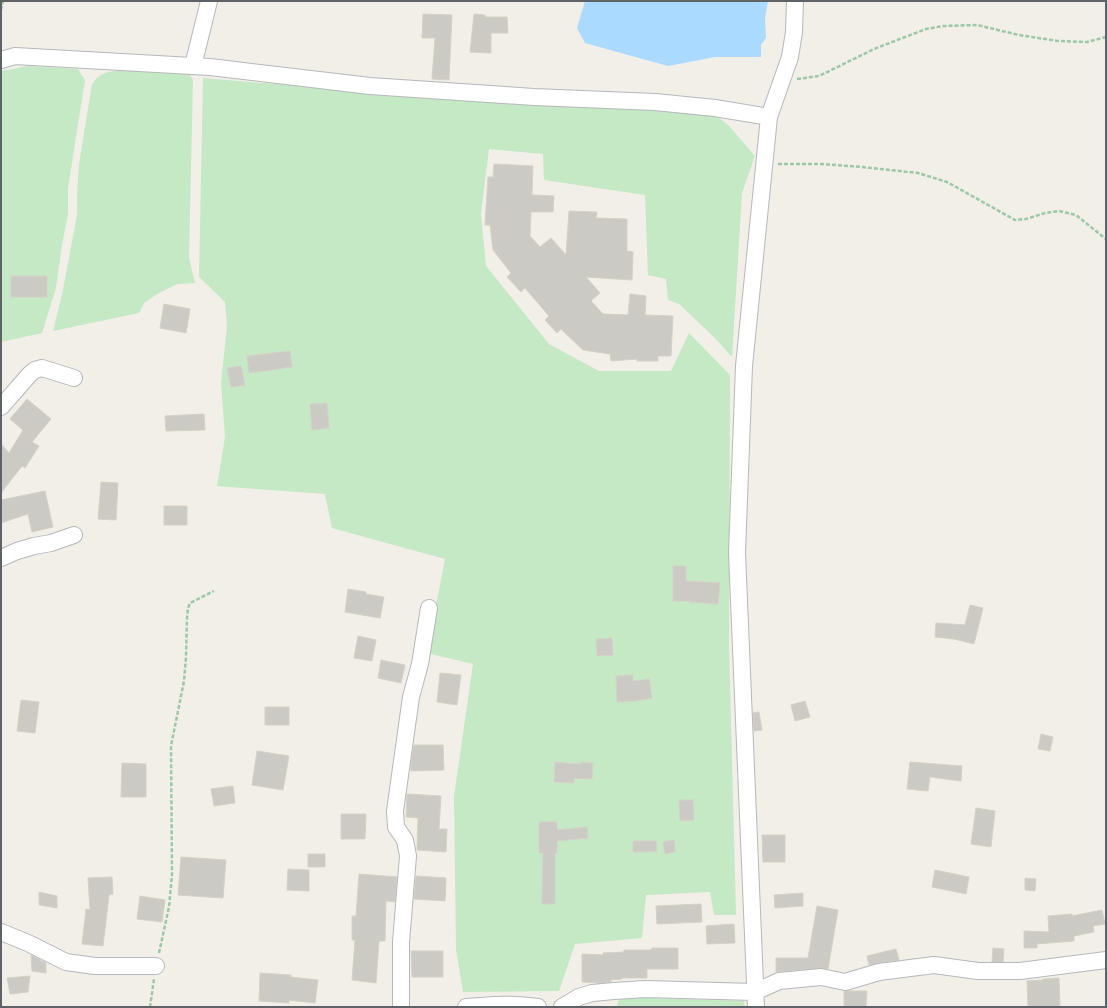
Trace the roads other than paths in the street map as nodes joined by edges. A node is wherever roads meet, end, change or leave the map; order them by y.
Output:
1 (209, 1) edge
2 (795, 1) edge
3 (1, 60) edge
4 (193, 66) junction
5 (769, 117) junction
6 (74, 378) dead end
7 (1, 407) edge
8 (74, 535) dead end
9 (1, 558) edge
10 (429, 608) dead end
11 (1, 932) edge
12 (1106, 960) edge
13 (156, 966) road end
14 (755, 999) edge
15 (401, 1007) edge
16 (466, 1007) edge
17 (538, 1007) edge
18 (562, 1007) edge

1 - 4 street
2 - 5 street
3 - 4 street
4 - 5 street
5 - 14 street
6 - 7 street
8 - 9 street
10 - 15 street
11 - 13 street
12 - 14 street
14 - 18 street
16 - 17 street

